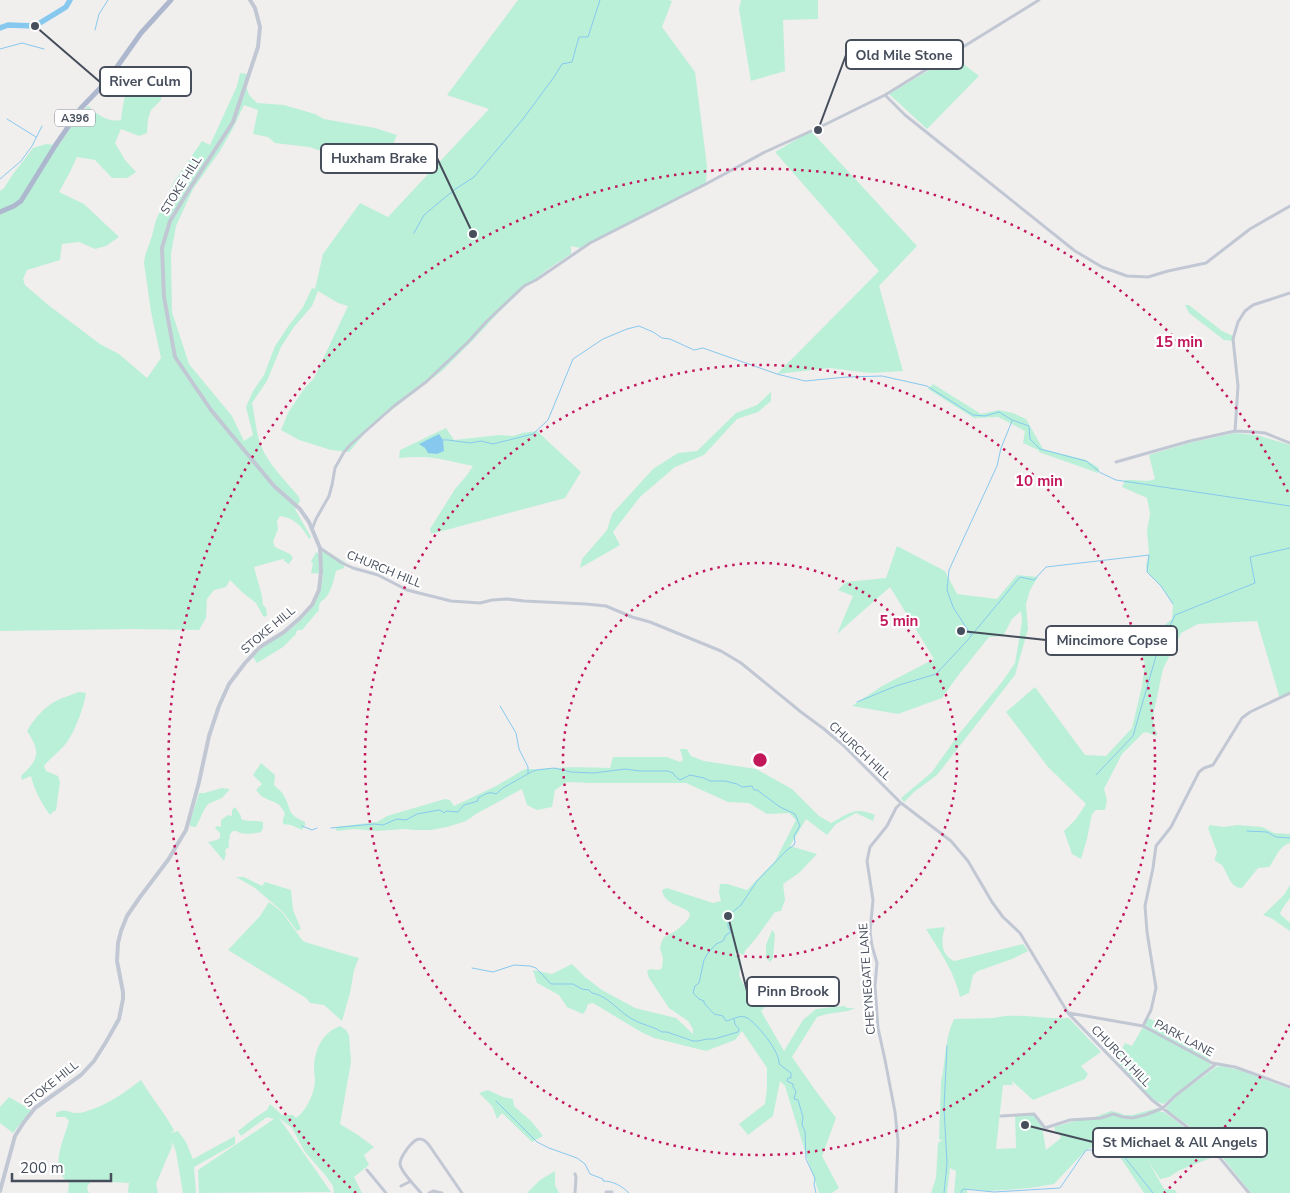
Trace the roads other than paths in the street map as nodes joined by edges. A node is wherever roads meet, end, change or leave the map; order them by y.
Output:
1 (171, 0) edge
2 (250, 0) edge
3 (1038, 0) edge
4 (885, 95) junction
5 (1290, 206) edge
6 (0, 212) edge
7 (1290, 293) edge
8 (1235, 431) junction
9 (1290, 443) edge
10 (1116, 462) dead end
11 (309, 522) junction
12 (314, 522) junction
13 (312, 530) junction
14 (320, 548) junction
15 (1290, 693) edge
16 (901, 803) junction
17 (1068, 1013) junction
18 (1143, 1026) junction
19 (1216, 1064) junction
20 (1290, 1087) edge
21 (1163, 1108) junction
22 (1001, 1116) dead end
23 (367, 1170) dead end
24 (575, 1174) dead end
25 (411, 1181) junction
26 (402, 1186) dead end
27 (570, 1188) dead end
28 (0, 1191) edge
29 (575, 1191) edge
30 (460, 1192) edge
31 (605, 1192) edge
32 (612, 1192) dead end
33 (386, 1193) edge
34 (421, 1193) edge
35 (428, 1193) edge
36 (442, 1193) edge
37 (896, 1193) edge
38 (1249, 1193) edge

1 - 6 main road, A396
2 - 11 street, STOKE HILL
3 - 4 street
4 - 5 street
4 - 12 street
7 - 8 street
8 - 9 street
8 - 10 street
11 - 12 street
11 - 13 street, STOKE HILL
12 - 13 street
13 - 14 street, STOKE HILL
14 - 16 street, CHURCH HILL
14 - 28 street, STOKE HILL
15 - 18 street
16 - 17 street, CHURCH HILL
16 - 37 street, CHEYNEGATE LANE
17 - 18 street, PARK LANE
17 - 21 street, CHURCH HILL
18 - 19 street, PARK LANE
19 - 20 street, PARK LANE
19 - 21 street
21 - 22 street
21 - 38 street, CHURCH HILL
23 - 33 street
24 - 29 street
25 - 26 street
25 - 30 street
25 - 34 street
27 - 29 street
31 - 32 street
35 - 36 street

